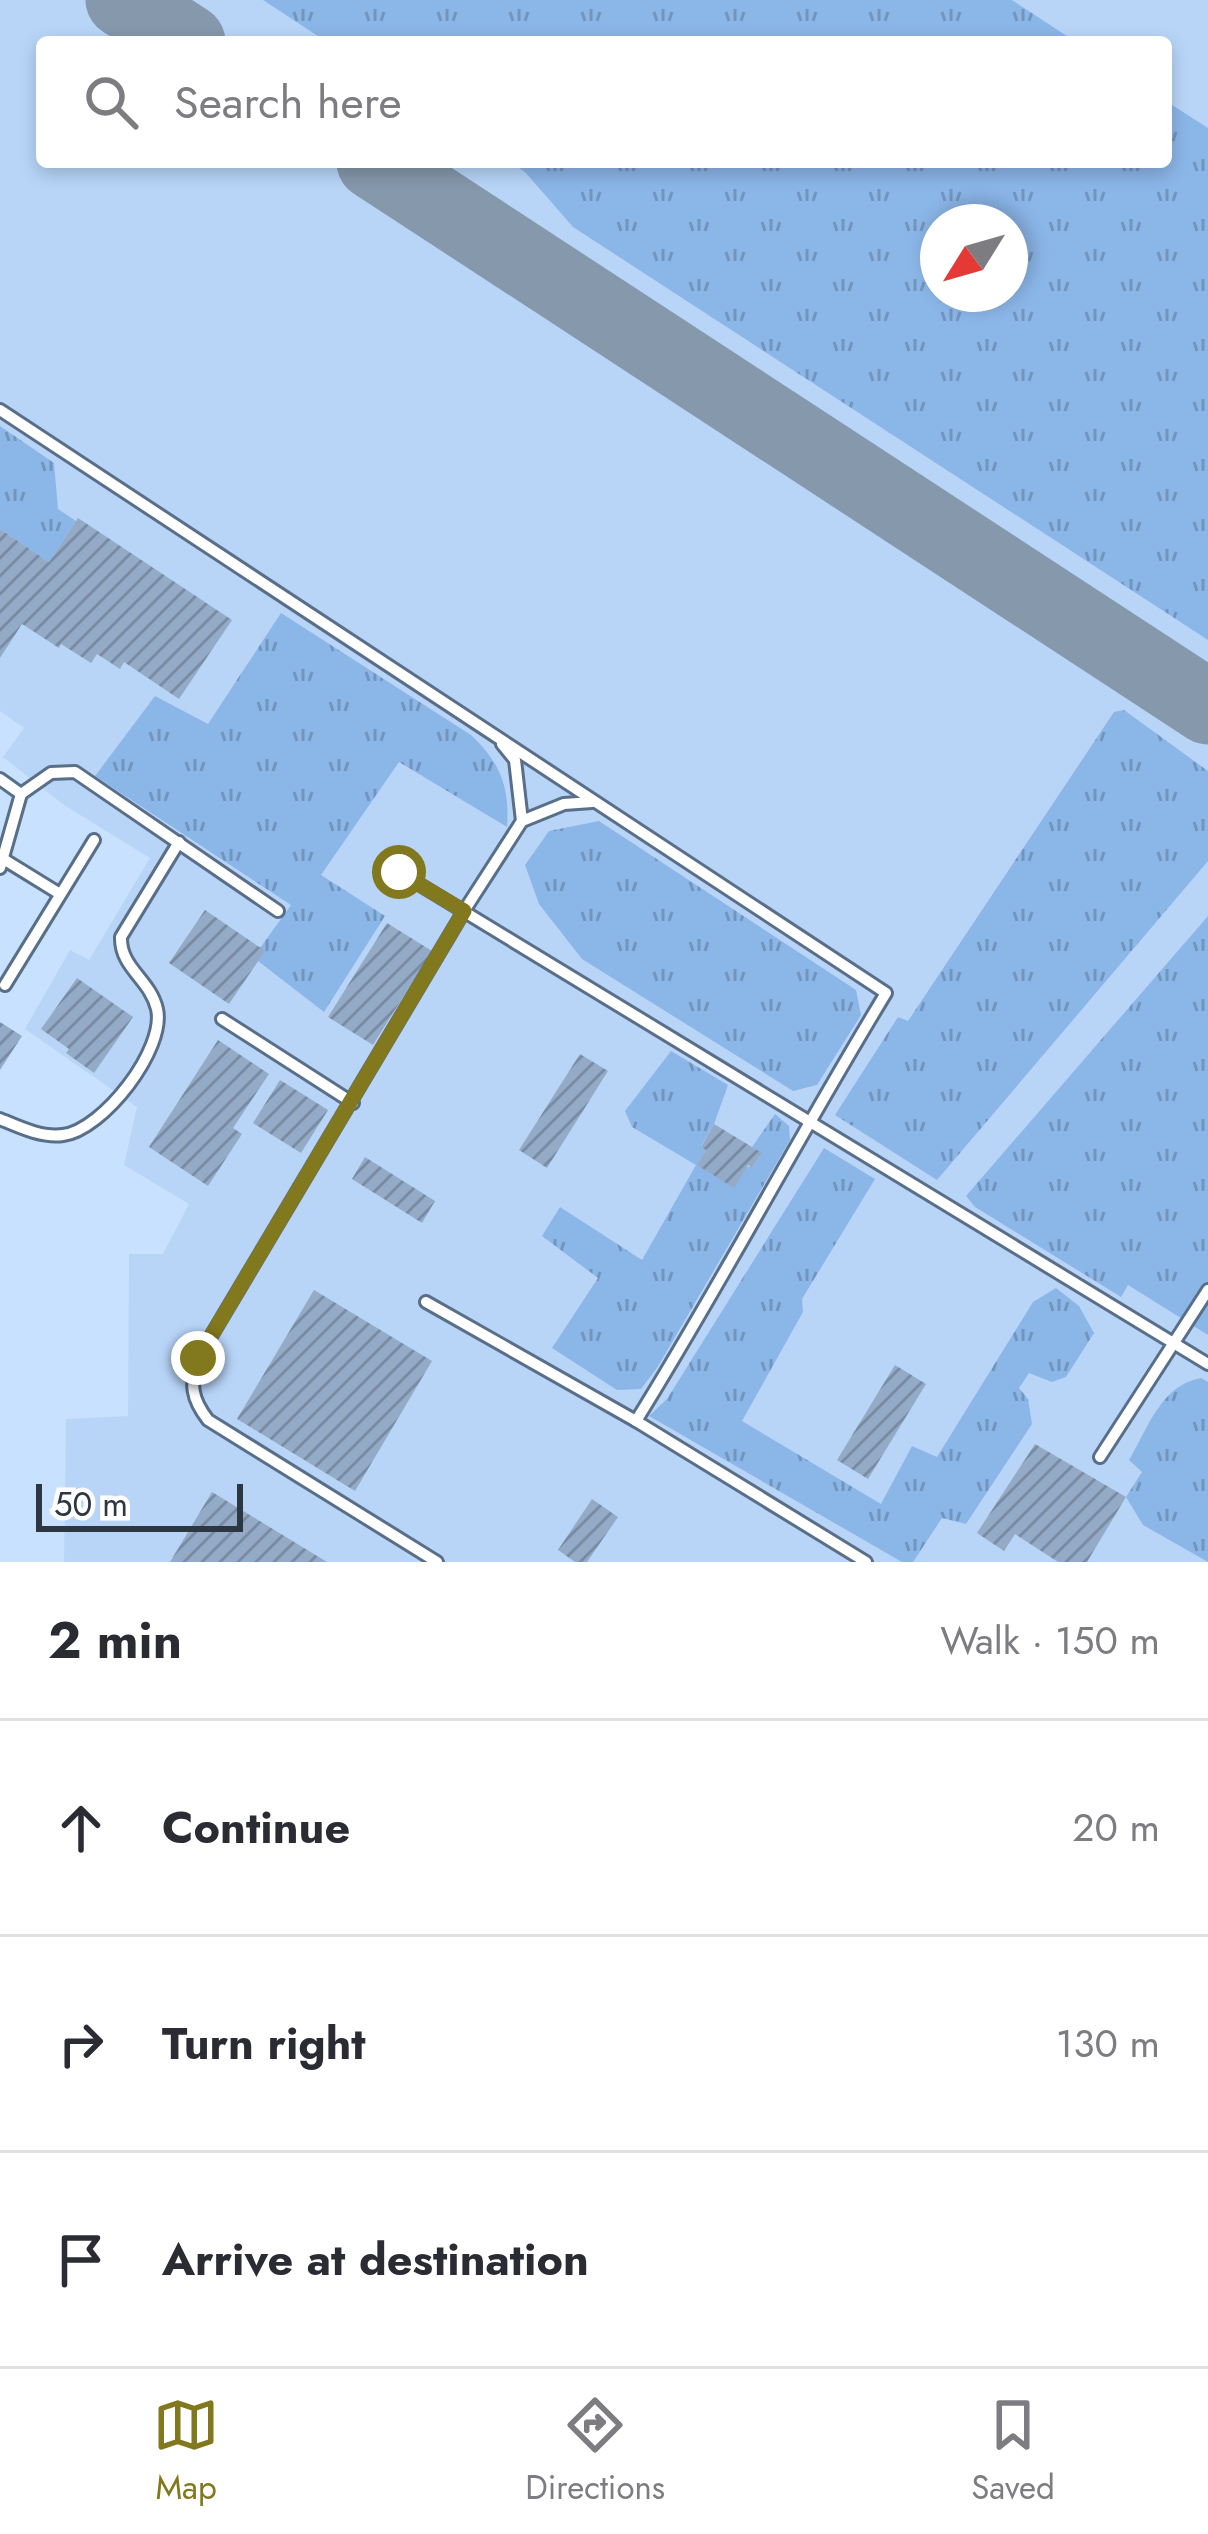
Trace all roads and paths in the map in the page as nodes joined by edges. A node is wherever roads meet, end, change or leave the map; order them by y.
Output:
1 (0, 410) edge
2 (491, 732) junction
3 (0, 779) edge
4 (21, 794) junction
5 (595, 802) junction
6 (522, 821) junction
7 (94, 840) dead end
8 (178, 842) junction
9 (1, 862) edge
10 (399, 872) dead end
11 (60, 894) junction
12 (278, 910) dead end
13 (464, 911) junction
14 (5, 985) dead end
15 (222, 1019) dead end
16 (352, 1103) junction
17 (0, 1119) edge
18 (808, 1121) junction
19 (1208, 1290) edge
20 (426, 1302) dead end
21 (1175, 1344) junction
22 (1208, 1364) edge
23 (636, 1421) junction
24 (1100, 1457) dead end
25 (437, 1562) edge
26 (863, 1562) edge

1 - 2 lane
2 - 5 lane
2 - 6 lane
3 - 4 lane
4 - 8 lane
4 - 9 lane
5 - 6 lane
5 - 18 lane
6 - 13 lane
7 - 11 lane
8 - 12 lane
8 - 17 lane
9 - 11 lane
10 - 13 lane
11 - 14 lane
13 - 16 lane
13 - 18 lane
15 - 16 lane
16 - 25 lane
18 - 21 lane
18 - 23 lane
19 - 21 lane
20 - 23 lane
21 - 22 lane
21 - 24 lane
23 - 26 lane

